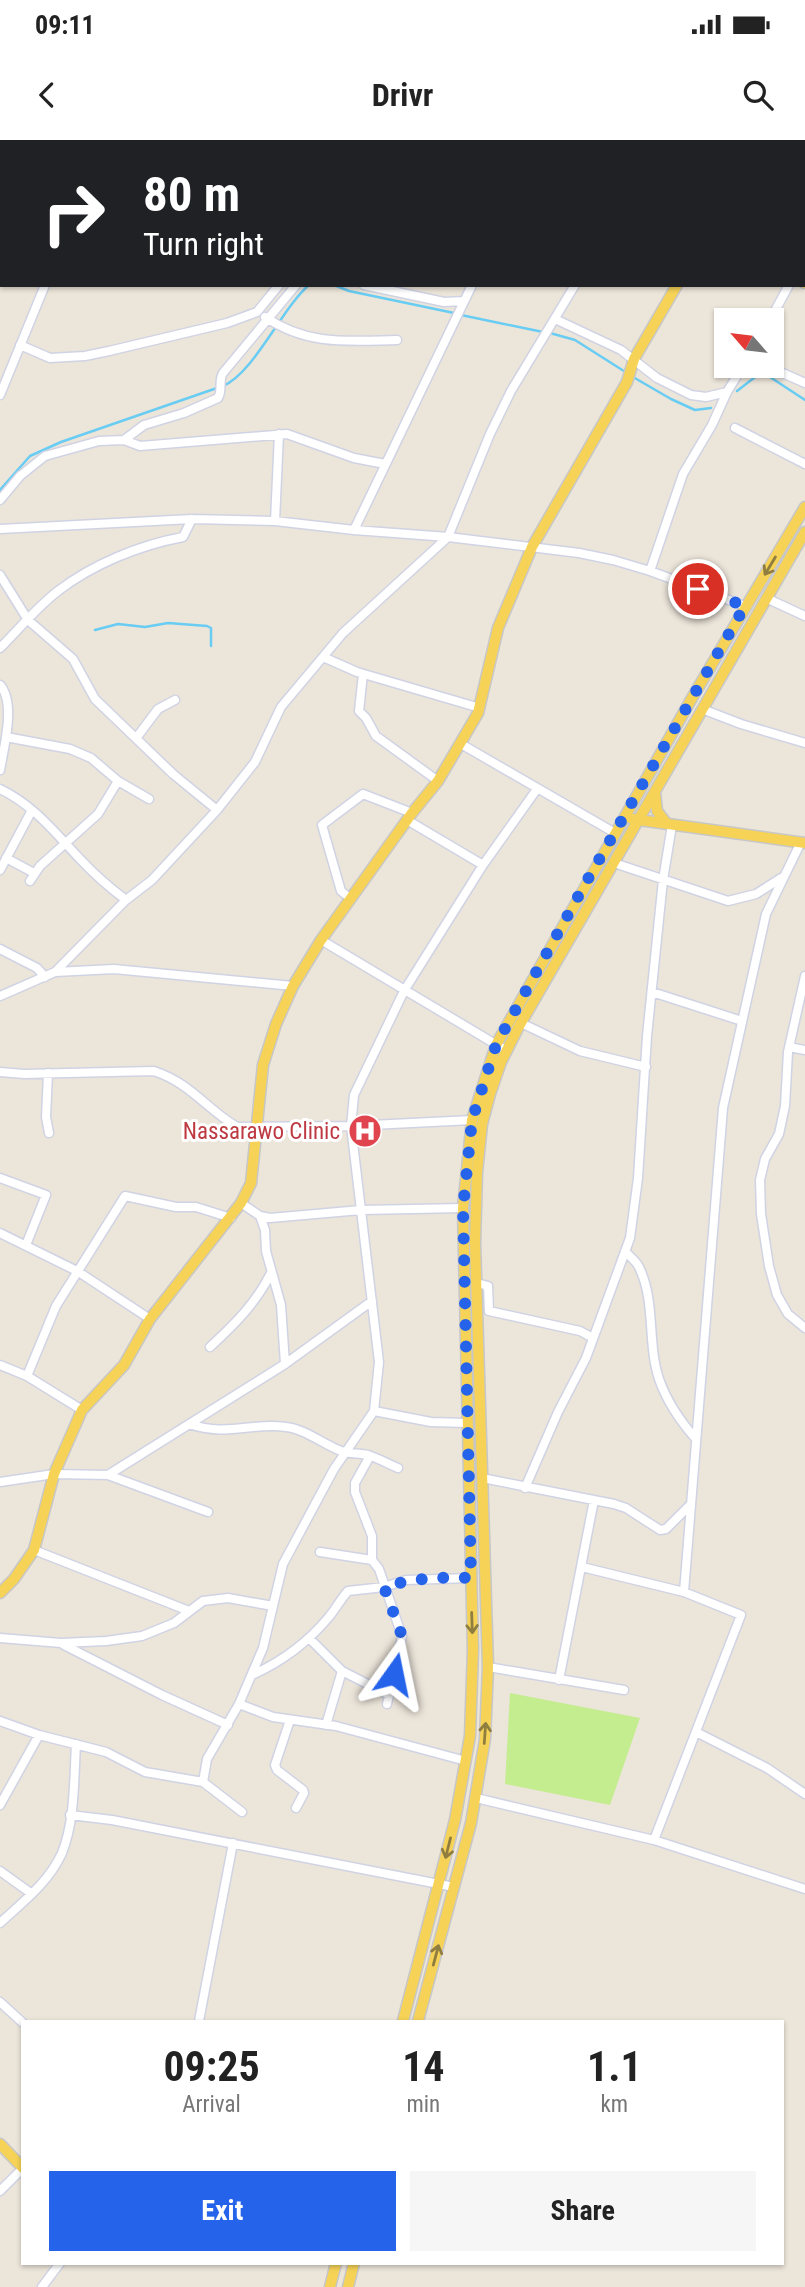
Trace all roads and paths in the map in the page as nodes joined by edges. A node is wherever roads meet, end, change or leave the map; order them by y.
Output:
1 (44, 287) edge
2 (276, 287) edge
3 (295, 287) edge
4 (373, 287) edge
5 (471, 287) edge
6 (574, 287) edge
7 (676, 287) edge
8 (788, 287) edge
9 (462, 305) junction
10 (777, 308) edge
11 (257, 312) junction
12 (270, 321) junction
13 (552, 323) junction
14 (397, 340) dead end
15 (20, 345) junction
16 (632, 363) junction
17 (784, 374) edge
18 (736, 378) edge
19 (805, 383) edge
20 (727, 392) junction
21 (0, 395) edge
22 (735, 428) dead end
23 (279, 434) junction
24 (124, 440) junction
25 (385, 464) junction
26 (805, 464) edge
27 (0, 500) edge
28 (805, 507) edge
29 (191, 519) junction
30 (275, 521) junction
31 (0, 529) edge
32 (354, 530) junction
33 (805, 532) edge
34 (448, 537) junction
35 (532, 547) junction
36 (650, 571) junction
37 (0, 575) edge
38 (766, 598) junction
39 (745, 606) junction
40 (805, 616) edge
41 (28, 620) junction
42 (0, 648) edge
43 (323, 657) junction
44 (363, 674) junction
45 (0, 685) edge
46 (175, 700) dead end
47 (480, 708) junction
48 (702, 709) junction
49 (6, 737) junction
50 (137, 737) junction
51 (805, 743) edge
52 (461, 744) junction
53 (0, 769) edge
54 (118, 780) junction
55 (438, 781) junction
56 (0, 789) edge
57 (537, 789) junction
58 (655, 792) junction
59 (149, 799) dead end
60 (32, 810) junction
61 (217, 810) junction
62 (409, 816) junction
63 (625, 816) junction
64 (637, 821) junction
65 (669, 825) junction
66 (615, 833) junction
67 (65, 842) junction
68 (803, 843) edge
69 (6, 858) junction
70 (614, 863) junction
71 (483, 864) junction
72 (0, 870) edge
73 (783, 877) junction
74 (663, 880) junction
75 (351, 899) junction
76 (126, 901) junction
77 (321, 940) junction
78 (0, 949) edge
79 (55, 972) junction
80 (805, 976) edge
81 (46, 977) junction
82 (293, 986) junction
83 (404, 991) junction
84 (652, 992) junction
85 (0, 996) edge
86 (742, 1021) junction
87 (521, 1023) junction
88 (496, 1045) junction
89 (789, 1047) junction
90 (805, 1050) edge
91 (507, 1051) junction
92 (646, 1067) junction
93 (0, 1072) edge
94 (48, 1073) junction
95 (472, 1120) junction
96 (351, 1126) junction
97 (258, 1127) junction
98 (49, 1133) dead end
99 (0, 1178) edge
100 (241, 1203) junction
101 (463, 1208) junction
102 (361, 1210) junction
103 (260, 1216) junction
104 (231, 1218) junction
105 (0, 1233) edge
106 (26, 1245) junction
107 (625, 1251) junction
108 (77, 1271) junction
109 (271, 1273) junction
110 (477, 1283) junction
111 (372, 1301) junction
112 (150, 1319) junction
113 (804, 1326) edge
114 (593, 1338) junction
115 (210, 1347) dead end
116 (285, 1364) junction
117 (0, 1365) edge
118 (27, 1376) junction
119 (82, 1410) junction
120 (374, 1410) junction
121 (467, 1423) junction
122 (189, 1424) junction
123 (696, 1438) junction
124 (345, 1453) junction
125 (369, 1455) junction
126 (398, 1468) dead end
127 (54, 1474) junction
128 (108, 1475) junction
129 (482, 1478) junction
130 (0, 1482) edge
131 (525, 1488) junction
132 (594, 1500) junction
133 (691, 1504) junction
134 (208, 1512) dead end
135 (34, 1550) junction
136 (320, 1552) dead end
137 (372, 1560) junction
138 (582, 1567) junction
139 (471, 1578) junction
140 (384, 1587) junction
141 (684, 1592) junction
142 (0, 1593) edge
143 (273, 1606) junction
144 (189, 1611) junction
145 (309, 1637) junction
146 (0, 1638) edge
147 (61, 1643) junction
148 (488, 1668) junction
149 (342, 1671) junction
150 (252, 1675) junction
151 (559, 1680) junction
152 (624, 1690) dead end
153 (239, 1704) junction
154 (290, 1720) junction
155 (0, 1721) edge
156 (228, 1725) junction
157 (326, 1725) junction
158 (695, 1732) junction
159 (39, 1735) junction
160 (76, 1744) junction
161 (466, 1761) junction
162 (203, 1782) junction
163 (805, 1794) edge
164 (476, 1798) junction
165 (0, 1805) edge
166 (296, 1808) dead end
167 (242, 1812) dead end
168 (70, 1815) junction
169 (654, 1840) junction
170 (233, 1843) junction
171 (0, 1871) edge
172 (438, 1884) junction
173 (454, 1887) junction
174 (805, 1889) edge
175 (32, 1894) junction
176 (0, 1923) edge
177 (0, 2002) edge
178 (404, 2017) edge
179 (419, 2019) edge
180 (199, 2020) edge
181 (21, 2021) edge
182 (0, 2144) edge
183 (21, 2166) edge
184 (21, 2170) edge
185 (0, 2192) edge
186 (58, 2265) edge
187 (336, 2265) edge
188 (351, 2265) edge
189 (42, 2287) edge
190 (330, 2287) edge
191 (348, 2287) edge

1 - 15 street
2 - 11 street
3 - 12 street
4 - 9 street
5 - 9 street
6 - 13 street
7 - 16 main road
8 - 10 street
9 - 25 street
11 - 12 street
11 - 15 street
12 - 14 street
12 - 24 street
13 - 16 street
13 - 34 street
15 - 21 street
16 - 20 street
16 - 35 main road
17 - 19 street
18 - 20 street
20 - 36 street
22 - 26 street
23 - 24 street
23 - 25 street
23 - 30 street
24 - 27 street
25 - 32 street
28 -> 39 main road
29 - 30 street
29 - 31 street
29 - 41 street
30 - 32 street
32 - 34 street
33 - 38 main road
34 - 35 street
34 - 43 street
35 - 36 street
35 - 47 main road
36 - 39 street
37 - 41 street
38 - 40 street
38 - 48 main road
39 - 63 main road
41 - 42 street
41 - 50 street
43 - 44 street
43 - 61 street
44 - 47 street
44 - 55 street
45 - 49 street
46 - 50 street
47 - 52 main road
48 - 51 street
48 - 58 main road
49 - 53 street
49 - 54 street
50 - 61 street
52 - 55 main road
52 - 57 street
54 - 59 street
54 - 67 street
55 - 62 main road
56 - 60 street
57 - 66 street
57 - 71 street
58 - 64 main road
58 - 65 main road
60 - 67 street
60 - 69 street
61 - 76 street
62 - 71 street
62 - 75 main road
62 - 75 street
63 - 64 main road
63 - 66 main road
64 - 65 main road
64 - 70 main road
65 - 68 main road
65 - 74 street
66 - 88 main road
67 - 69 street
67 - 76 street
68 - 73 street
69 - 72 street
70 - 74 street
70 - 87 main road
71 - 83 street
73 - 74 street
73 - 86 street
74 - 84 street
75 - 77 main road
76 - 79 street
77 - 82 main road
77 - 83 street
78 - 81 street
79 - 81 street
79 - 82 street
80 - 89 street
81 - 85 street
82 - 97 main road
83 - 88 street
83 - 96 street
84 - 86 street
84 - 92 street
86 - 123 street
87 - 91 main road
87 - 92 street
88 - 91 street
88 - 95 main road
89 - 90 street
89 - 113 street
91 - 110 main road
92 - 107 street
93 - 94 street
94 - 97 street
94 - 98 street
95 - 96 street
95 - 101 main road
96 - 97 street
96 - 102 street
97 - 100 main road
99 - 106 street
100 - 103 street
100 - 104 main road
101 - 102 street
101 - 121 main road
102 - 103 street
102 - 111 street
103 - 109 street
104 - 108 street
104 - 112 main road
105 - 106 street
106 - 108 street
107 - 114 street
107 - 123 street
108 - 112 street
108 - 118 street
109 - 115 street
109 - 116 street
110 - 114 street
110 - 129 main road
111 - 116 street
111 - 120 street
112 - 119 main road
114 - 131 street
116 - 122 street
117 - 118 street
118 - 119 street
119 - 127 main road
120 - 121 street
120 - 124 street
121 - 139 main road
122 - 124 street
122 - 128 street
123 - 133 street
124 - 125 street
124 - 143 street
125 - 126 street
125 - 137 street
127 - 128 street
127 - 130 street
127 - 135 main road
128 - 134 street
129 - 131 street
129 - 148 main road
131 - 132 street
132 - 133 street
132 - 138 street
133 - 141 street
135 - 142 main road
135 - 144 street
136 - 137 street
137 - 140 street
138 - 141 street
138 - 151 street
139 - 140 street
139 -> 161 main road
140 - 145 street
140 - 149 street
141 - 158 street
143 - 144 street
143 - 150 street
144 - 147 street
145 - 149 street
145 - 150 street
146 - 147 street
147 - 156 street
148 - 151 street
164 -> 148 main road
149 - 157 street
150 - 153 street
151 - 152 street
153 - 154 street
153 - 156 street
154 - 157 street
154 - 166 street
155 - 159 street
156 - 162 street
157 - 161 street
158 - 163 street
158 - 169 street
159 - 160 street
159 - 165 street
160 - 162 street
160 - 168 street
161 -> 172 main road
162 - 167 street
164 - 169 street
164 - 173 main road
168 - 170 street
168 - 175 street
169 - 174 street
170 - 172 street
170 - 180 street
171 - 175 street
172 - 173 street
172 - 178 main road
179 -> 173 main road
175 - 176 street
177 - 181 street
178 - 179 main road
182 - 183 main road
184 - 185 street
186 - 189 street
187 - 190 main road
188 - 191 main road

